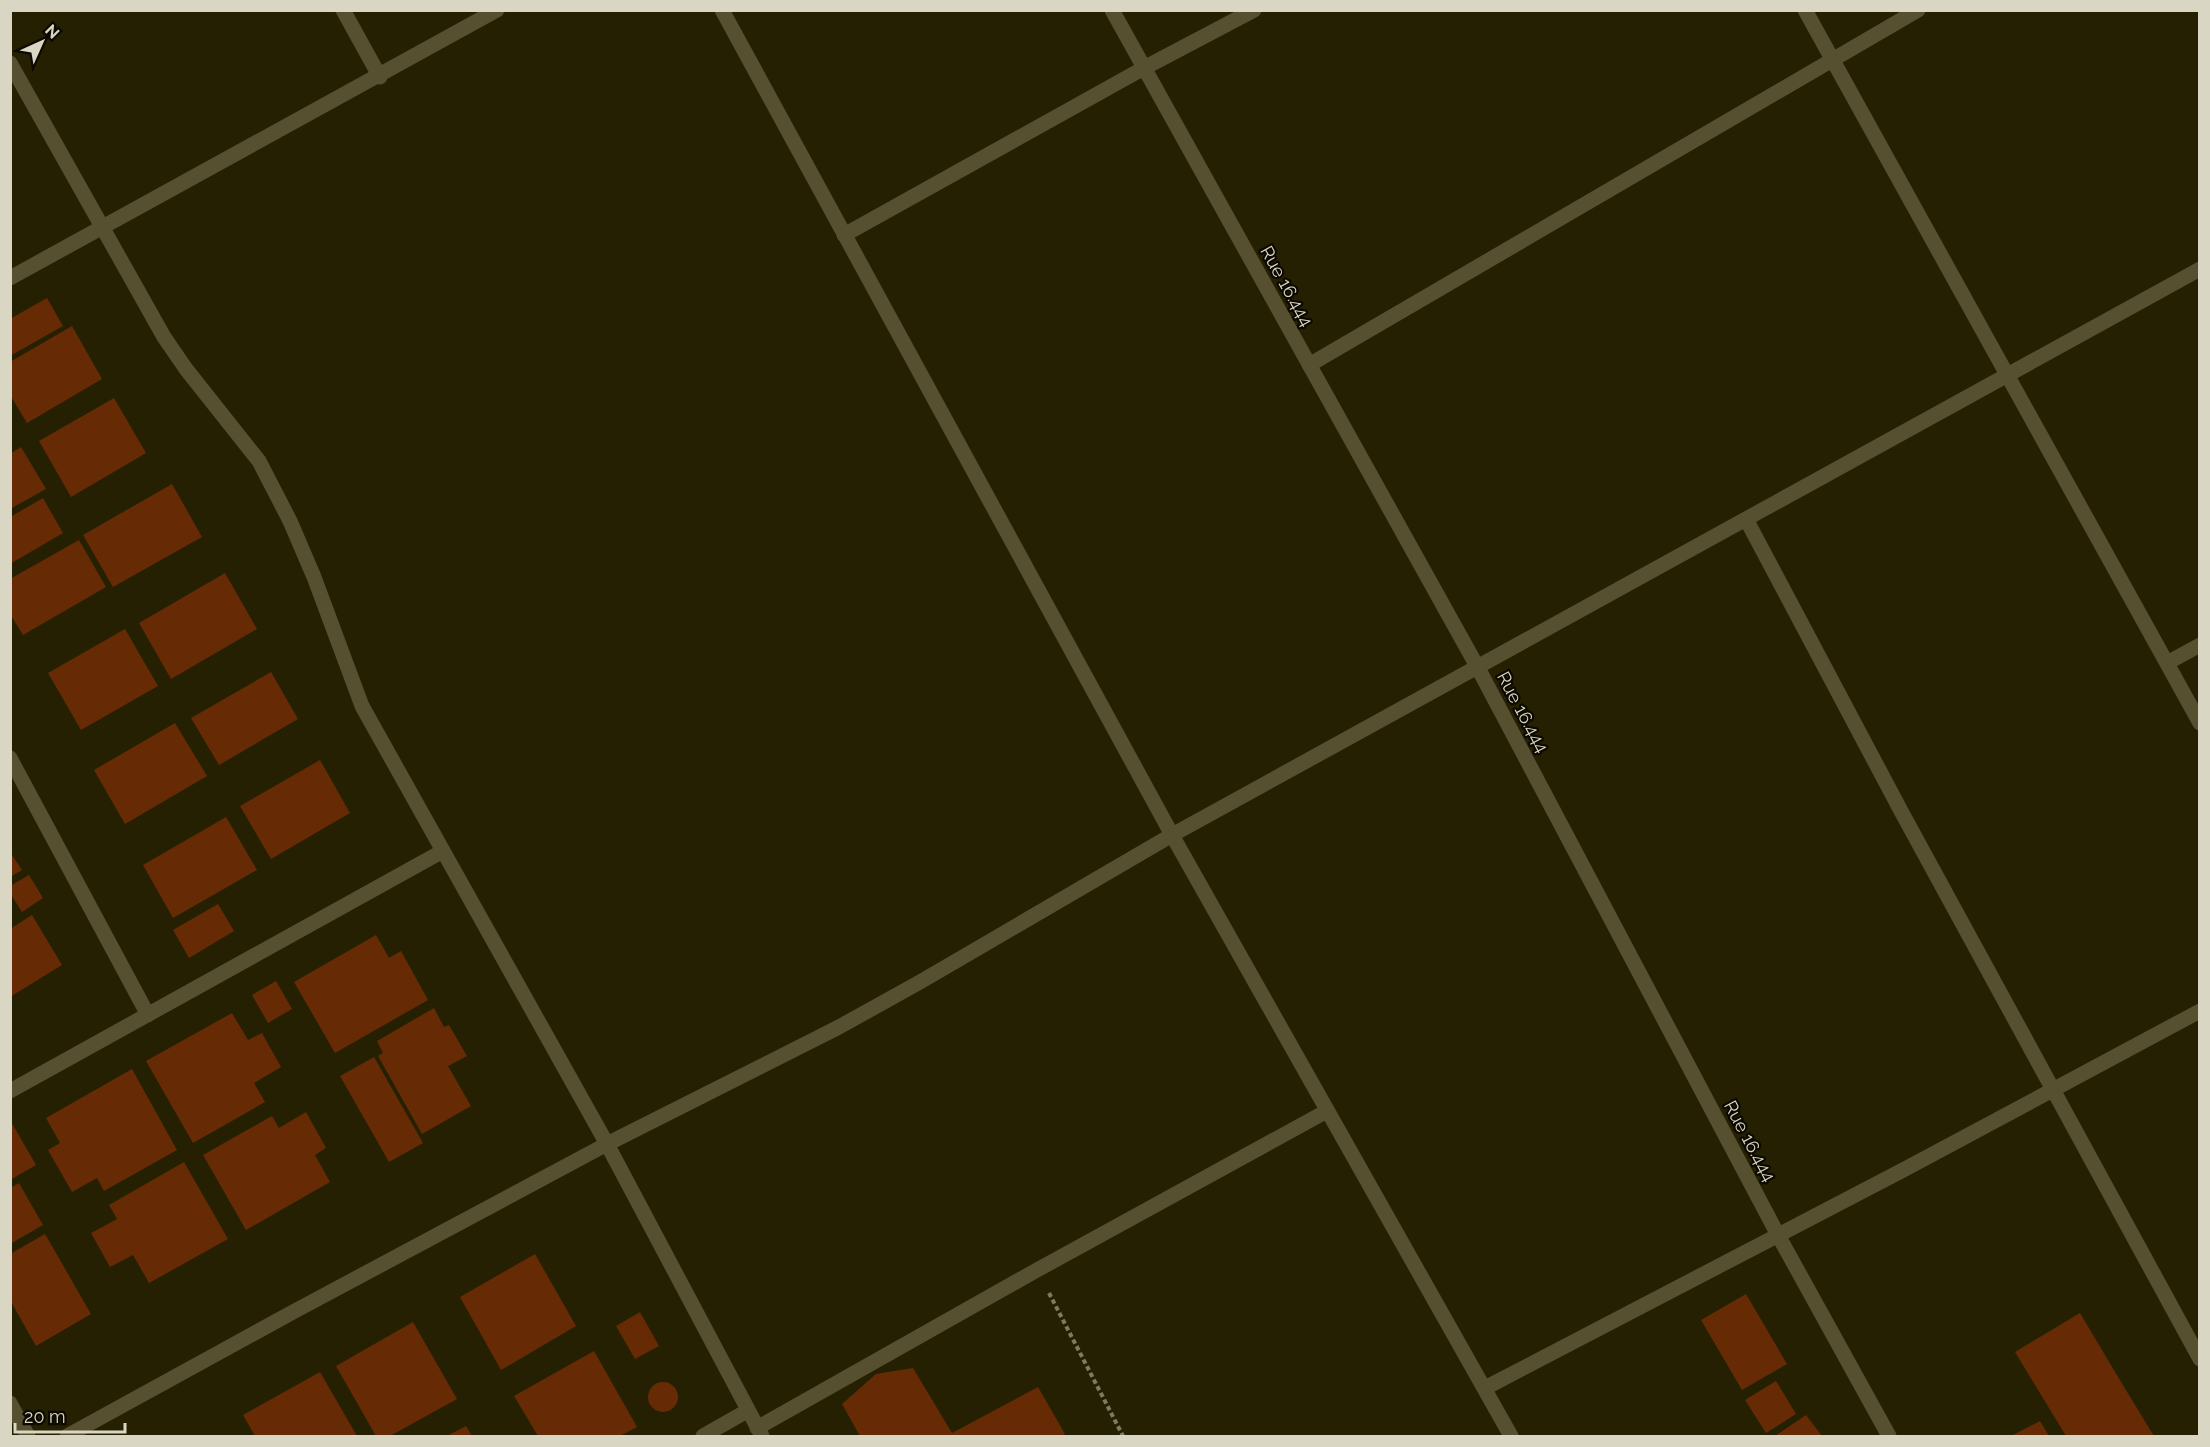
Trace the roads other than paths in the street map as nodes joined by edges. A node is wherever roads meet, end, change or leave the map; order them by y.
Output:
1 (343, 10) edge
2 (497, 10) edge
3 (722, 10) edge
4 (1112, 10) edge
5 (1254, 10) edge
6 (1805, 10) edge
7 (1918, 10) edge
8 (1833, 60) junction
9 (10, 63) edge
10 (1144, 68) junction
11 (380, 77) junction
12 (102, 229) junction
13 (844, 235) junction
14 (2199, 269) edge
15 (10, 278) edge
16 (1309, 365) junction
17 (2007, 375) junction
18 (1746, 519) junction
19 (2199, 645) edge
20 (2167, 663) junction
21 (1478, 668) junction
22 (2199, 723) edge
23 (10, 758) edge
24 (1172, 835) junction
25 (443, 851) junction
26 (2199, 1011) edge
27 (148, 1015) junction
28 (2052, 1090) junction
29 (10, 1091) edge
30 (1327, 1111) junction
31 (607, 1143) junction
32 (1778, 1235) junction
33 (2199, 1359) edge
34 (1485, 1388) junction
35 (10, 1403) edge
36 (747, 1411) junction
37 (759, 1432) edge
38 (28, 1437) edge
39 (67, 1437) edge
40 (703, 1437) edge
41 (1512, 1437) edge
42 (1889, 1437) edge

1 - 11 street
2 - 11 street
3 - 13 street
4 - 10 street, Rue 16.444
5 - 10 street
6 - 8 street
7 - 8 street
8 - 16 street
8 - 17 street
9 - 12 street
10 - 13 street
10 - 16 street, Rue 16.444
11 - 12 street
12 - 15 street
12 - 25 street
13 - 24 street
14 - 17 street
16 - 21 street, Rue 16.444
17 - 18 street
17 - 20 street
18 - 21 street
18 - 28 street
19 - 20 street
20 - 22 street
21 - 24 street
21 - 32 street, Rue 16.444
23 - 27 street
24 - 30 street
24 - 31 street
25 - 27 street
25 - 31 street
26 - 28 street
27 - 29 street
28 - 32 street
28 - 33 street
30 - 34 street
30 - 37 street
31 - 36 street
31 - 39 street
32 - 34 street
32 - 42 street, Rue 16.444
34 - 41 street
35 - 38 street
36 - 37 street
36 - 40 street

